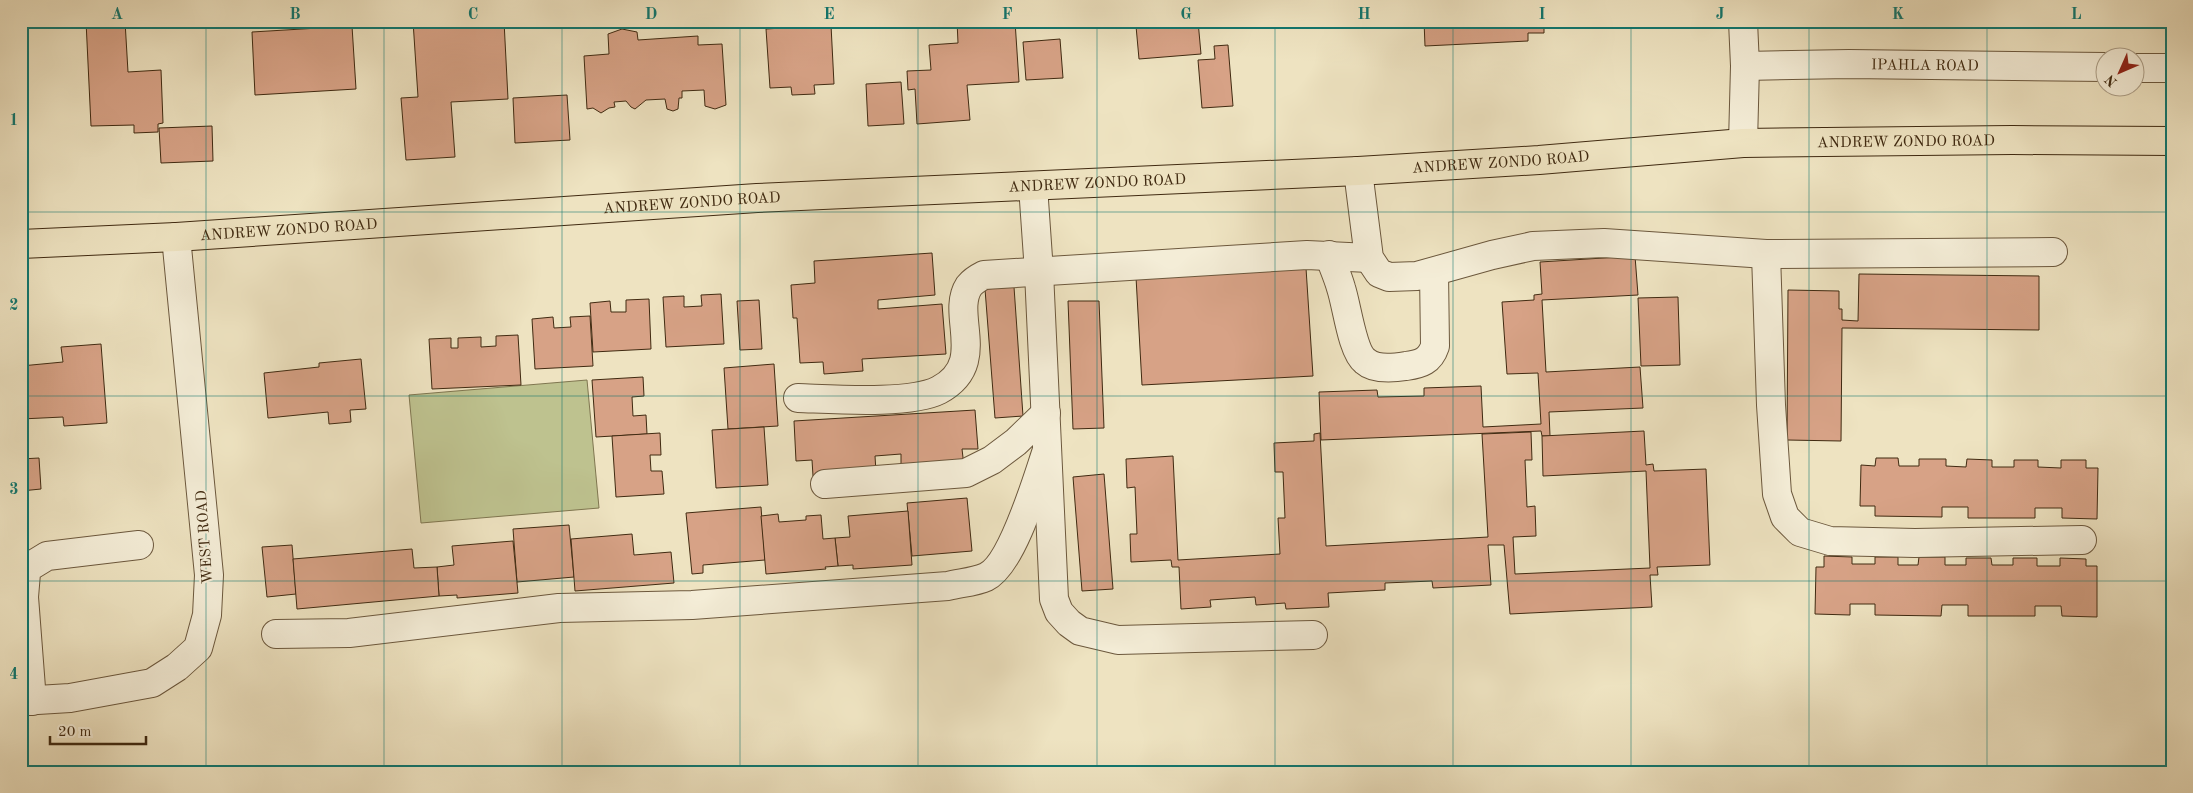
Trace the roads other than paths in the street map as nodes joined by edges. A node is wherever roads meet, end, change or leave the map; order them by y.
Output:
1 (1744, 21) edge
2 (1745, 66) junction
3 (2096, 67) edge
4 (2146, 68) edge
5 (2172, 68) edge
6 (2172, 141) edge
7 (1743, 143) junction
8 (1358, 171) junction
9 (1033, 186) junction
10 (176, 237) junction
11 (21, 244) edge
12 (2054, 252) dead end
13 (1766, 254) junction
14 (1329, 256) junction
15 (1369, 258) junction
16 (1039, 272) junction
17 (1434, 272) junction
18 (798, 398) dead end
19 (1046, 414) junction
20 (1047, 450) junction
21 (825, 484) dead end
22 (2082, 540) dead end
23 (139, 545) dead end
24 (276, 634) dead end
25 (1313, 634) dead end
26 (27, 701) edge

1 - 2 street
2 - 3 street, IPAHLA ROAD
2 - 7 street
4 - 5 street
6 - 7 main road, ANDREW ZONDO ROAD
7 - 8 main road, ANDREW ZONDO ROAD
8 - 9 main road, ANDREW ZONDO ROAD
8 - 15 street
9 - 10 main road, ANDREW ZONDO ROAD
9 - 16 street
10 - 11 main road, ANDREW ZONDO ROAD
10 - 26 street, WEST ROAD
12 - 13 street
13 - 17 street
13 - 22 street
14 - 15 street
14 - 16 street
14 - 17 street
15 - 17 street
16 - 18 street
16 - 19 street
19 - 20 street
19 - 21 street
20 - 24 street
20 - 25 street
23 - 26 street

